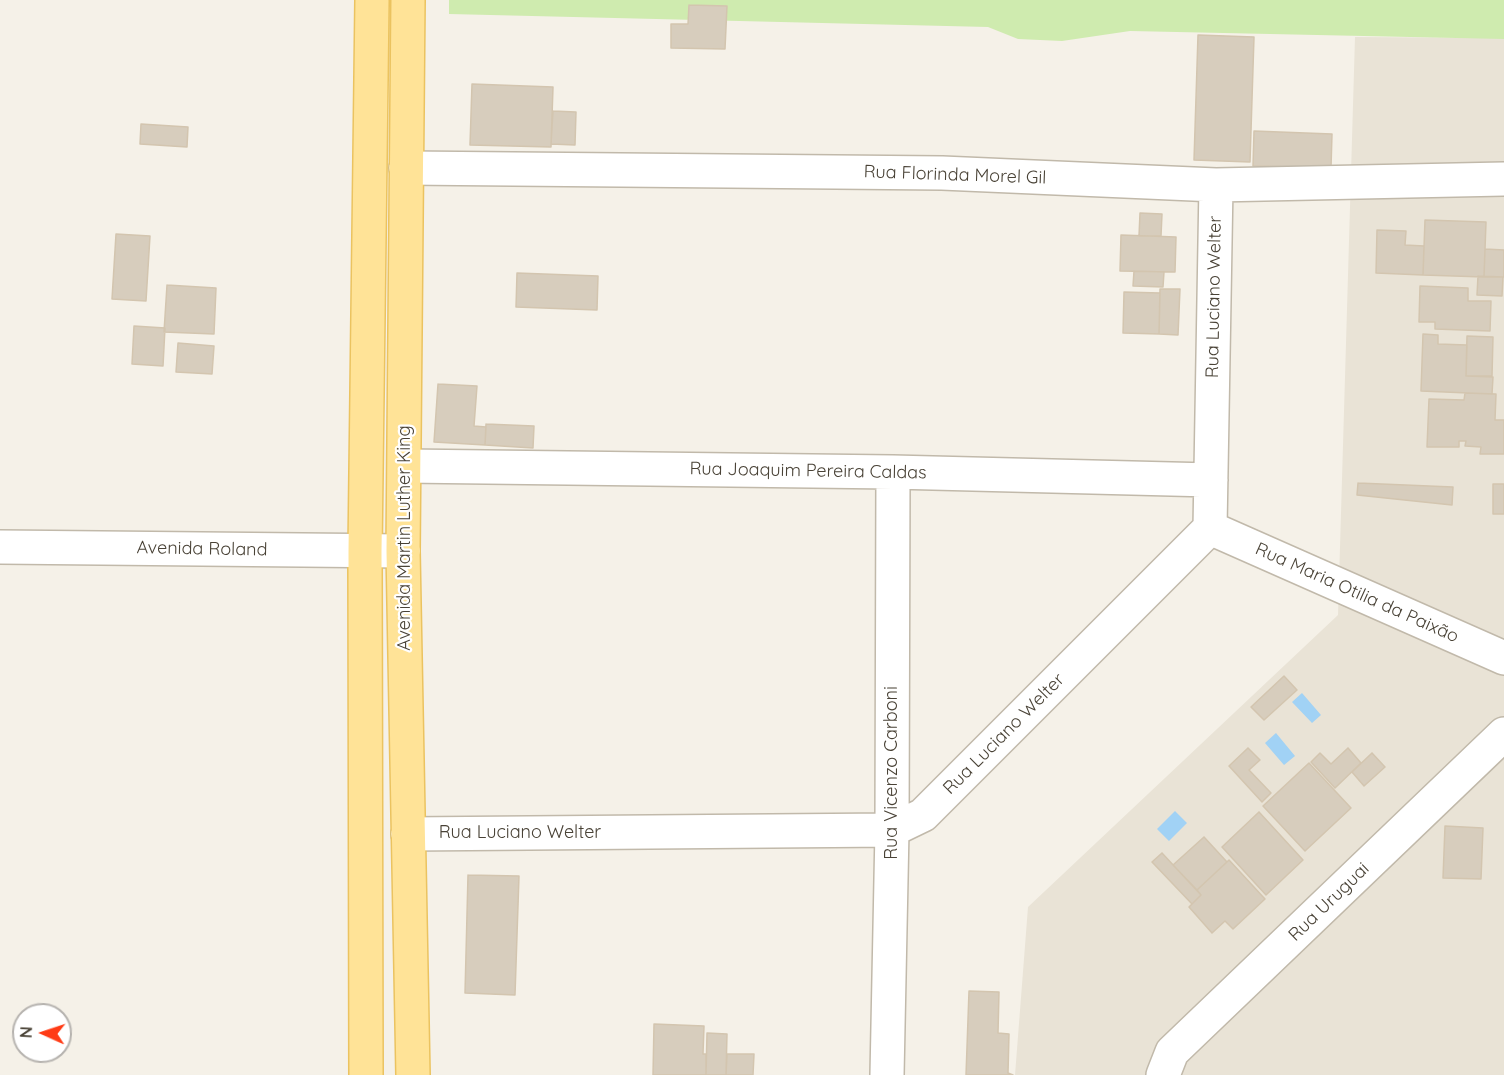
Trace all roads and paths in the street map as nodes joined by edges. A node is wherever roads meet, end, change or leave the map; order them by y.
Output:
1 (372, 0) edge
2 (408, 0) edge
3 (406, 168) junction
4 (1504, 179) edge
5 (1216, 185) junction
6 (405, 466) junction
7 (893, 472) junction
8 (1211, 480) junction
9 (1210, 528) junction
10 (0, 547) edge
11 (365, 551) junction
12 (403, 551) junction
13 (1504, 658) edge
14 (1504, 734) edge
15 (892, 830) junction
16 (408, 834) junction
17 (366, 1075) edge
18 (413, 1075) edge
19 (887, 1075) edge
20 (1163, 1075) edge

1 - 11 main road
2 - 3 main road, Avenida Martin Luther King
3 - 5 street, Rua Florinda Morel Gil
3 - 6 main road, Avenida Martin Luther King
4 - 5 street, Rua Florinda Morel Gil
5 - 8 street, Rua Luciano Welter
6 - 7 street, Rua Joaquim Pereira Caldas
6 - 12 main road, Avenida Martin Luther King
7 - 8 street, Rua Joaquim Pereira Caldas
7 - 15 street, Rua Vicenzo Carboni
8 - 9 street, Rua Luciano Welter
9 - 13 street, Rua Maria Otilia da Paixão
9 - 15 street, Rua Luciano Welter
10 - 11 street, Avenida Roland
11 - 12 street, Avenida Roland
11 - 17 main road
12 - 16 main road, Avenida Martin Luther King
14 - 20 street, Rua Uruguai
15 - 16 street, Rua Luciano Welter
15 - 19 street, Rua Vicenzo Carboni
16 - 18 main road, Avenida Martin Luther King

